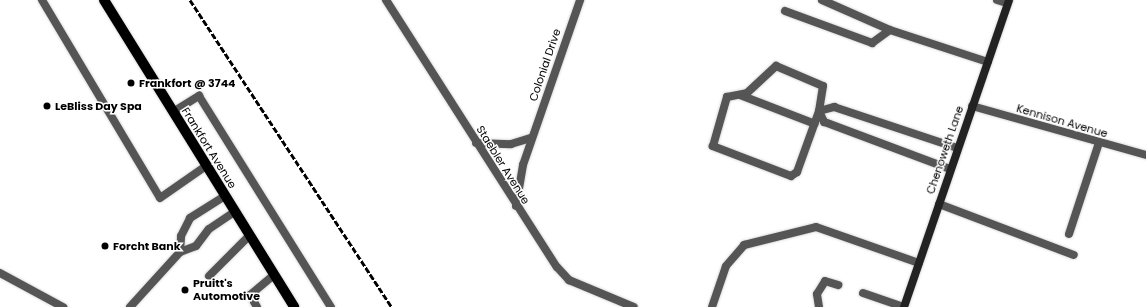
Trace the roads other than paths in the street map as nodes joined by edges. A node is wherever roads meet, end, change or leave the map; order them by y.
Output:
1 (42, 0) edge
2 (104, 0) edge
3 (386, 0) edge
4 (580, 0) edge
5 (822, 0) edge
6 (996, 0) edge
7 (1008, 2) edge
8 (785, 11) dead end
9 (890, 30) junction
10 (988, 62) junction
11 (740, 94) junction
12 (972, 106) junction
13 (819, 111) junction
14 (173, 112) junction
15 (815, 124) junction
16 (531, 138) junction
17 (476, 143) junction
18 (1099, 143) junction
19 (957, 148) junction
20 (1146, 155) edge
21 (206, 166) junction
22 (950, 170) junction
23 (225, 196) junction
24 (939, 204) junction
25 (516, 206) junction
26 (234, 212) junction
27 (1069, 234) dead end
28 (249, 236) junction
29 (180, 252) junction
30 (1074, 255) dead end
31 (919, 263) junction
32 (0, 272) edge
33 (274, 275) junction
34 (209, 276) dead end
35 (838, 285) dead end
36 (863, 293) dead end
37 (254, 306) edge
38 (63, 307) edge
39 (130, 307) edge
40 (294, 307) edge
41 (330, 307) edge
42 (634, 307) edge
43 (712, 307) edge
44 (819, 307) edge
45 (904, 307) edge

1 - 21 street
2 - 14 main road, Frankfort Avenue
3 - 17 street, Staebler Avenue
4 - 16 street, Colonial Drive
5 - 9 street
6 - 7 street
7 - 10 main road, Chenoweth Lane
8 - 9 street
9 - 10 street
10 - 12 main road, Chenoweth Lane
11 - 13 street
11 - 15 street
11 - 15 street
12 - 18 street, Kennison Avenue
12 - 19 main road, Chenoweth Lane
13 - 15 street
13 - 19 street
13 - 22 street
14 - 21 main road, Frankfort Avenue
14 - 41 street
16 - 17 street
16 - 25 street, Colonial Drive
17 - 25 street, Staebler Avenue
18 - 20 street, Kennison Avenue
18 - 27 street
19 - 22 main road, Chenoweth Lane
21 - 23 main road, Frankfort Avenue
22 - 24 main road, Chenoweth Lane
23 - 26 main road, Frankfort Avenue
23 - 29 street
24 - 30 street
24 - 31 main road, Chenoweth Lane
25 - 42 street, Staebler Avenue
26 - 28 main road, Frankfort Avenue
26 - 29 street
28 - 33 main road, Frankfort Avenue
28 - 34 street
29 - 39 street
31 - 43 street
31 - 45 main road, Chenoweth Lane
32 - 38 street
33 - 37 street
33 - 40 main road, Frankfort Avenue
35 - 44 street
36 - 45 street

